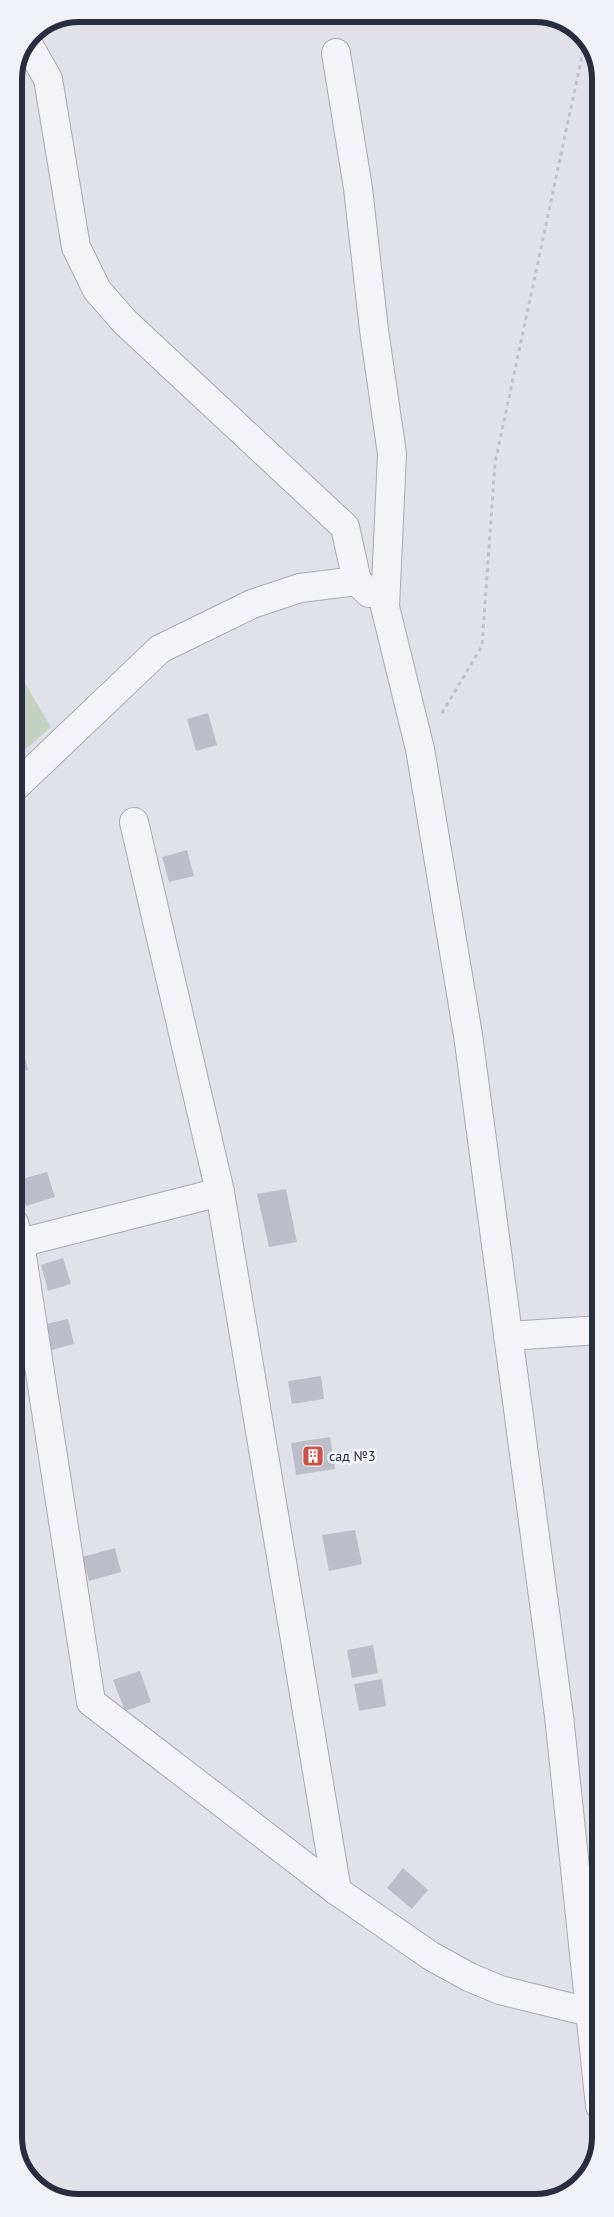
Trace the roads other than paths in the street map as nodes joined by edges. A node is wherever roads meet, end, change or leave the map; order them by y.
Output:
1 (31, 50) edge
2 (336, 53) dead end
3 (357, 581) junction
4 (385, 608) junction
5 (22, 780) edge
6 (134, 822) dead end
7 (220, 1192) junction
8 (22, 1232) edge
9 (22, 1265) edge
10 (592, 1331) edge
11 (508, 1336) junction
12 (338, 1891) junction
13 (589, 2012) junction
14 (592, 2038) edge

1 - 3 street
2 - 4 street
3 - 4 street
3 - 5 street
4 - 11 street
6 - 7 street
7 - 8 street
7 - 12 street
9 - 12 street
10 - 11 street
11 - 13 street
12 - 13 street
13 - 14 street

